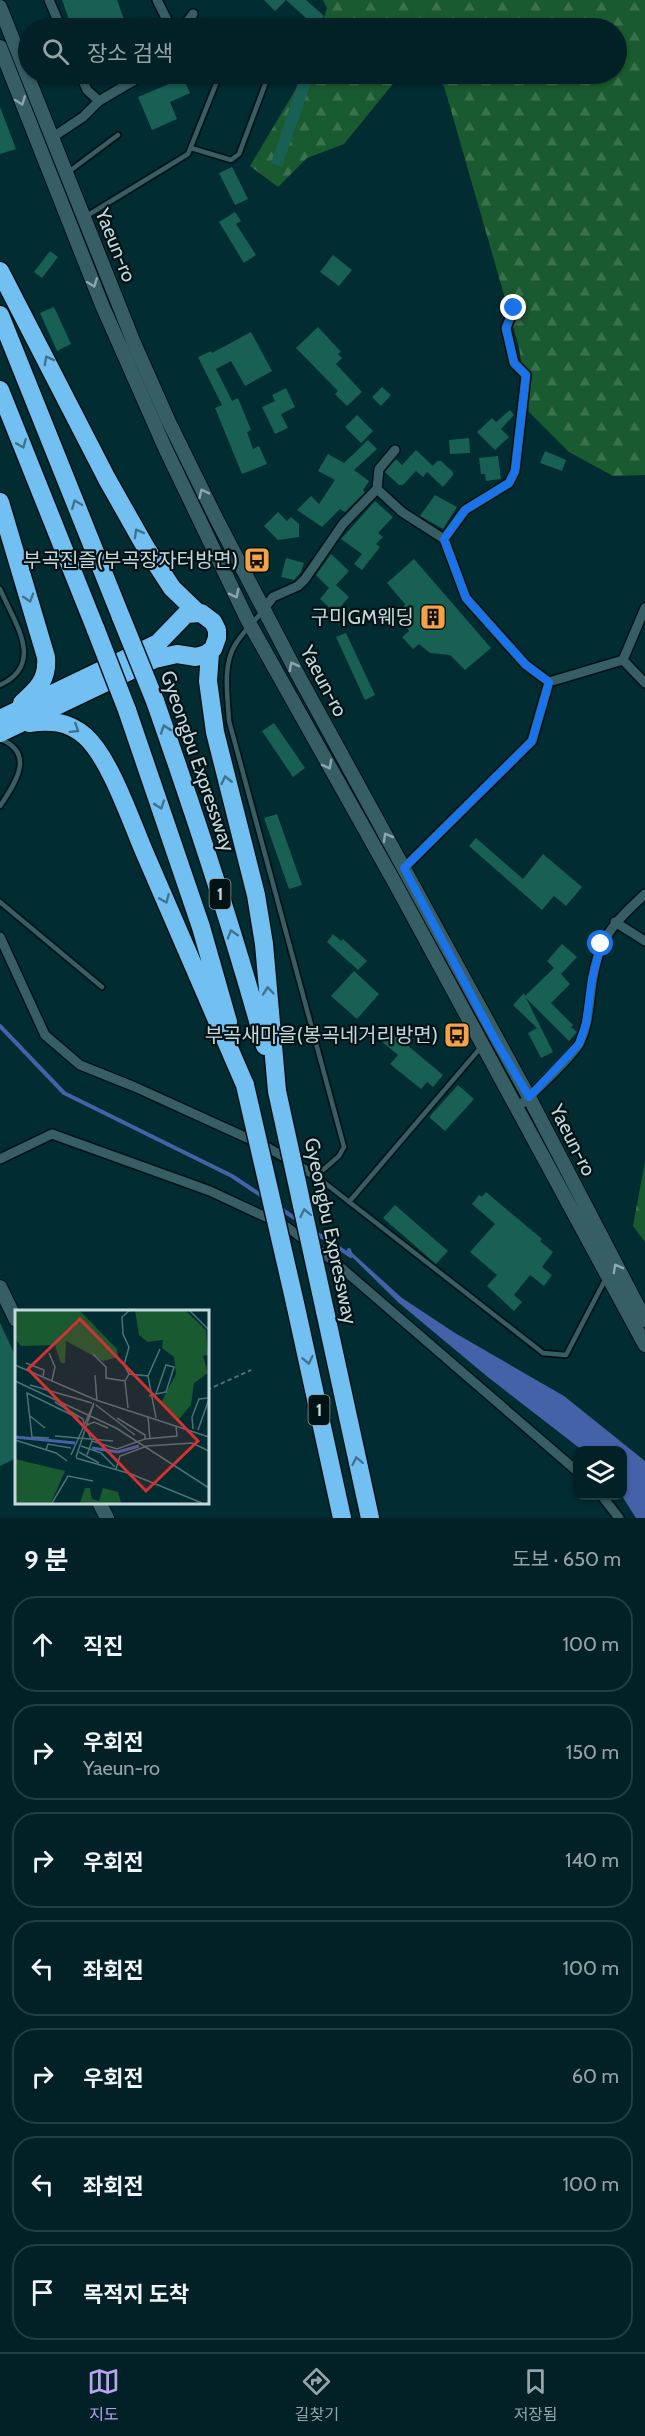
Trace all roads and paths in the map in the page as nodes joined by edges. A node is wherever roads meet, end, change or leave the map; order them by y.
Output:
1 (49, 0) edge
2 (157, 0) edge
3 (0, 7) edge
4 (193, 14) dead end
5 (55, 18) edge
6 (166, 18) edge
7 (190, 18) edge
8 (18, 37) edge
9 (0, 47) edge
10 (35, 84) edge
11 (84, 84) edge
12 (128, 84) edge
13 (216, 84) edge
14 (265, 84) edge
15 (99, 101) junction
16 (118, 135) dead end
17 (53, 137) junction
18 (191, 148) junction
19 (67, 173) junction
20 (84, 218) junction
21 (0, 271) edge
22 (514, 308) dead end
23 (0, 315) edge
24 (0, 390) edge
25 (395, 450) dead end
26 (377, 489) junction
27 (0, 502) edge
28 (444, 539) junction
29 (0, 589) edge
30 (645, 608) edge
31 (263, 610) junction
32 (198, 613) junction
33 (251, 626) junction
34 (210, 652) junction
35 (623, 660) junction
36 (549, 682) junction
37 (645, 683) edge
38 (0, 684) edge
39 (5, 724) edge
40 (0, 739) edge
41 (0, 806) edge
42 (404, 868) junction
43 (645, 894) edge
44 (0, 902) edge
45 (615, 922) junction
46 (0, 937) edge
47 (645, 941) edge
48 (102, 987) dead end
49 (482, 1046) junction
50 (245, 1085) junction
51 (277, 1091) junction
52 (529, 1097) junction
53 (516, 1109) junction
54 (0, 1159) edge
55 (316, 1176) junction
56 (349, 1202) junction
57 (607, 1275) junction
58 (0, 1287) edge
59 (15, 1318) edge
60 (645, 1320) edge
61 (645, 1345) edge
62 (251, 1370) dead end
63 (208, 1390) edge
64 (573, 1468) edge
65 (605, 1500) edge
66 (100, 1503) edge
67 (107, 1518) edge
68 (342, 1518) edge
69 (370, 1518) edge
70 (619, 1518) edge

1 - 5 street
2 - 6 street
3 - 8 main road, Yaeun-ro
4 - 7 street
9 -> 33 main road, Yaeun-ro
10 - 17 main road, Yaeun-ro
11 - 15 street
12 - 15 street
13 - 18 lane
14 - 18 lane
15 - 17 street
16 - 19 lane
17 - 19 main road, Yaeun-ro
18 - 20 lane
19 - 20 main road, Yaeun-ro
31 -> 20 main road, Yaeun-ro
32 -> 21 highway
22 - 28 street
51 -> 23 highway, Gyeongbu Expressway / 1, bridge
24 -> 50 highway, 1, bridge
25 - 26 street
26 - 28 street
26 - 31 street
27 -> 39 highway
28 - 36 street
29 - 38 lane
30 - 35 street
31 - 33 lane
42 -> 31 main road, Yaeun-ro
32 - 34 highway
32 - 39 highway
33 -> 49 main road, Yaeun-ro
33 - 55 lane
34 - 39 highway
51 -> 34 highway
35 - 36 street
35 - 37 street
36 - 42 street
39 -> 50 highway
40 - 41 lane
42 - 52 main road, Yaeun-ro
43 - 45 street
44 - 48 lane
45 - 47 street
45 - 52 street
46 - 55 street
49 - 53 main road, Yaeun-ro
49 - 56 lane
50 -> 68 highway, 1, bridge
69 -> 51 highway, Gyeongbu Expressway / 1, bridge
52 - 53 street
60 -> 52 main road, Yaeun-ro
53 - 57 main road, Yaeun-ro
54 - 64 street
55 - 56 lane
56 - 57 lane
57 - 61 main road, Yaeun-ro
58 - 59 main road
62 - 63 path
65 - 70 street
66 - 67 main road

